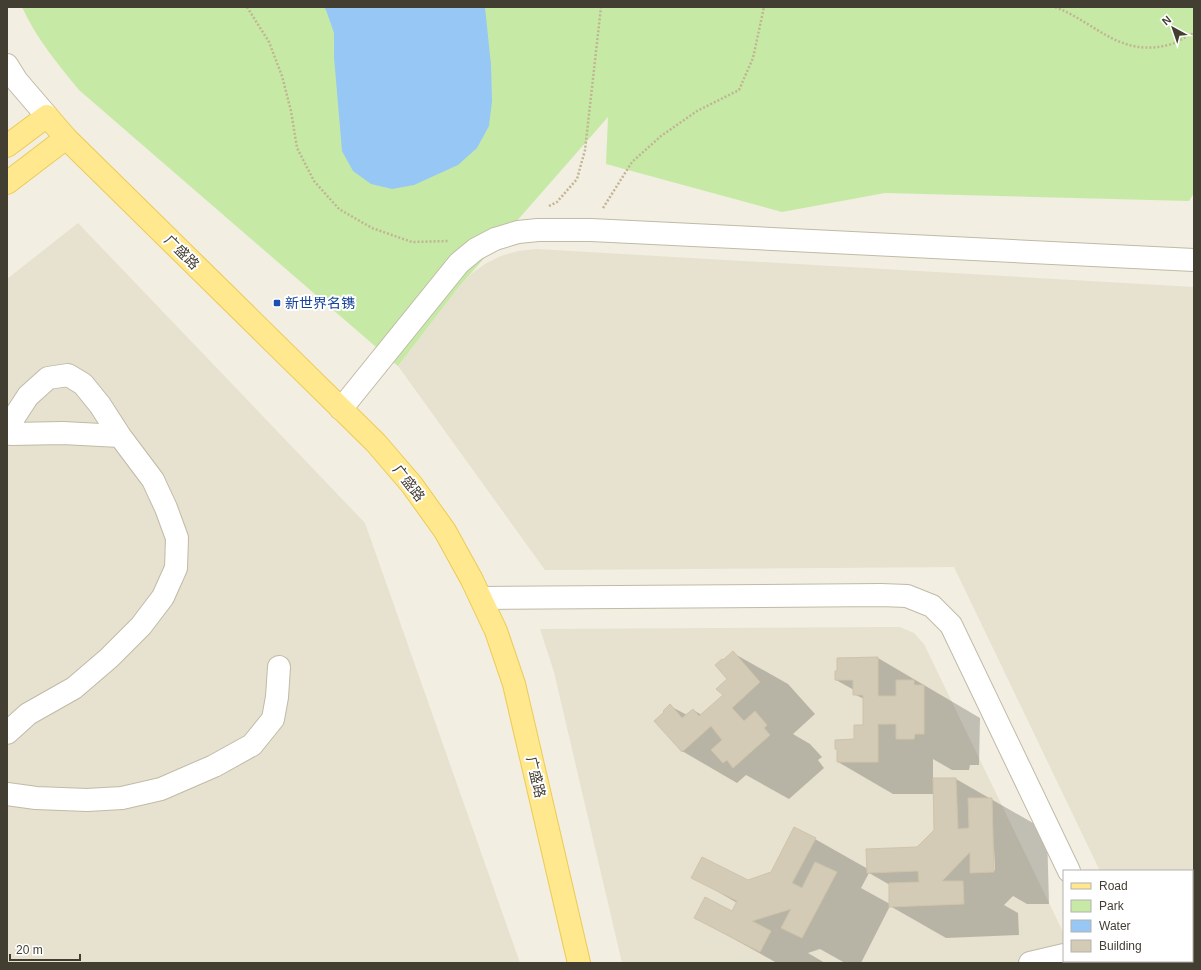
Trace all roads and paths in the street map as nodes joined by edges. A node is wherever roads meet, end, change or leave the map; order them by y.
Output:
1 (247, 7) edge
2 (601, 7) edge
3 (764, 7) edge
4 (1055, 7) edge
5 (1194, 33) edge
6 (7, 65) edge
7 (47, 116) junction
8 (66, 138) junction
9 (7, 146) edge
10 (7, 183) edge
11 (543, 209) dead end
12 (591, 230) junction
13 (454, 241) dead end
14 (1194, 260) edge
15 (341, 409) junction
16 (9, 435) edge
17 (120, 436) junction
18 (481, 598) junction
19 (279, 667) dead end
20 (7, 733) edge
21 (7, 794) edge
22 (1069, 870) edge
23 (1063, 955) edge
24 (579, 963) edge
25 (1030, 963) edge

1 - 13 path
2 - 11 path
3 - 12 path
4 - 5 path
6 - 7 street
7 - 8 main road, 广盛路
7 - 9 main road
8 - 10 main road
8 - 15 main road, 广盛路
12 - 14 street
12 - 15 street
15 - 18 main road, 广盛路
16 - 17 street
16 - 17 street
17 - 20 street
18 - 22 street
18 - 24 main road, 广盛路
19 - 21 street
23 - 25 street

